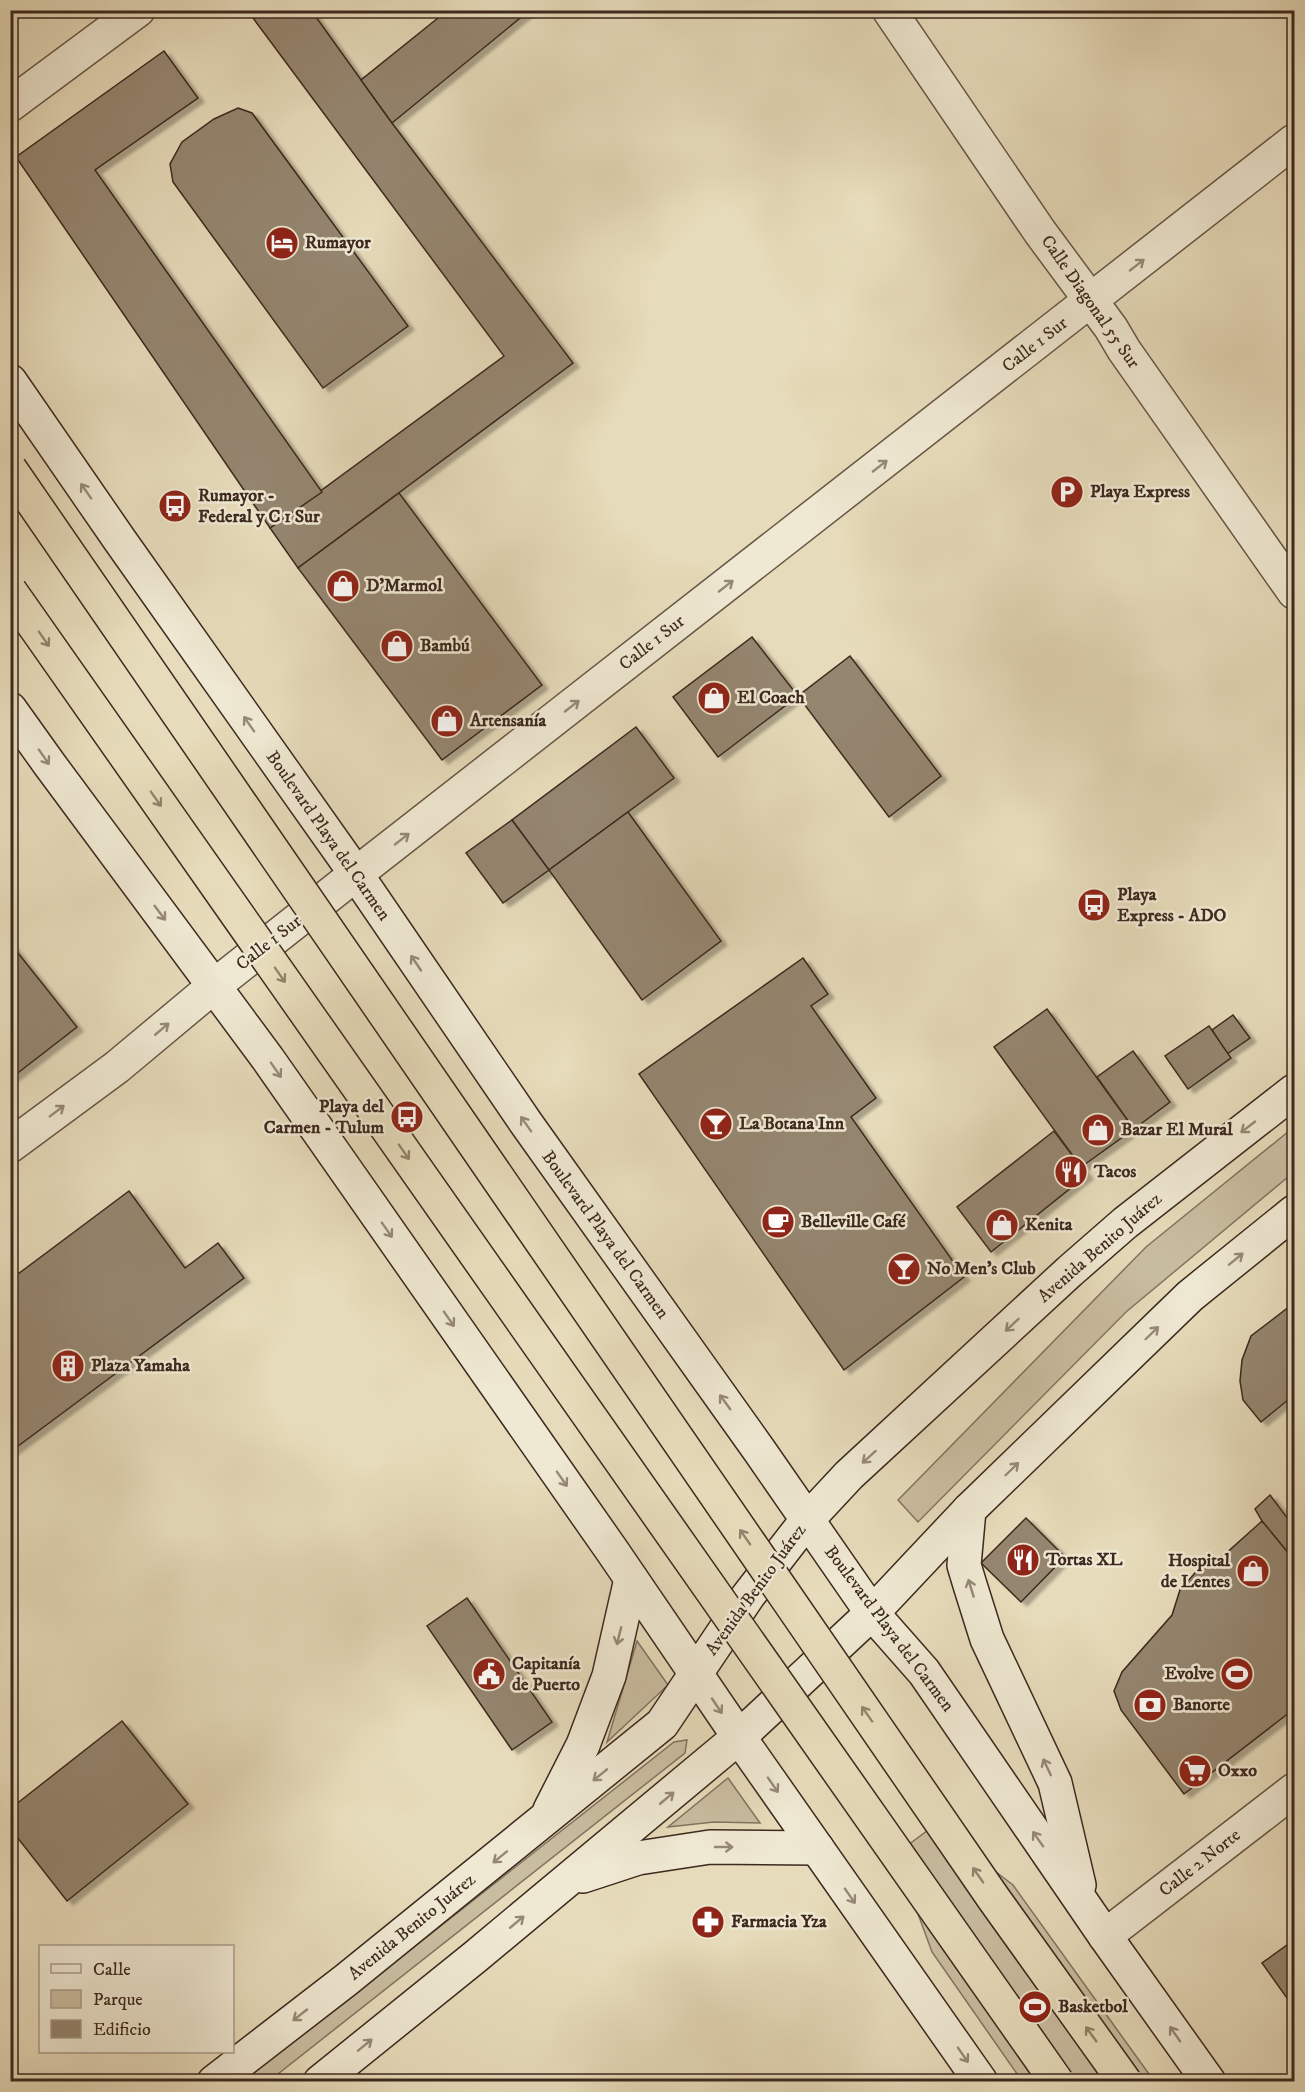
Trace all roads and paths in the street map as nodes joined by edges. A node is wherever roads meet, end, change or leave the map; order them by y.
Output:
1 (138, 10) edge
2 (889, 10) edge
3 (10, 105) edge
4 (1294, 141) edge
5 (1091, 301) junction
6 (10, 381) edge
7 (10, 469) edge
8 (10, 591) edge
9 (1294, 592) edge
10 (10, 709) edge
11 (356, 874) junction
12 (214, 986) junction
13 (1294, 1091) edge
14 (10, 1146) edge
15 (1294, 1212) edge
16 (969, 1510) junction
17 (807, 1520) junction
18 (631, 1579) junction
19 (872, 1613) junction
20 (696, 1675) junction
21 (739, 1737) junction
22 (1294, 1790) edge
23 (545, 1820) junction
24 (817, 1848) junction
25 (566, 1882) junction
26 (1083, 1904) junction
27 (1105, 1936) junction
28 (214, 2082) edge
29 (320, 2082) edge
30 (981, 2082) edge
31 (1057, 2082) edge
32 (1125, 2082) edge
33 (1209, 2082) edge

1 - 3 main road
2 - 5 main road, Calle Diagonal 55 Sur
5 -> 4 main road, Calle 1 Sur
5 - 9 main road, Calle Diagonal 55 Sur
11 -> 5 main road, Calle 1 Sur
11 -> 6 main road, Boulevard Playa del Carmen
32 -> 7 highway, bridge
8 -> 31 highway, bridge
10 -> 12 main road
11 - 12 main road, Calle 1 Sur
17 -> 11 main road, Boulevard Playa del Carmen
14 -> 12 main road, Calle 1 Sur
12 -> 18 main road
13 -> 17 main road, Avenida Benito Juárez
16 -> 15 main road
16 - 19 main road
26 -> 16 main road
17 - 19 main road, Boulevard Playa del Carmen
17 - 20 main road, Avenida Benito Juárez
18 - 20 main road
18 -> 23 main road
19 - 21 main road
26 -> 19 main road, Boulevard Playa del Carmen
20 -> 21 main road
20 -> 23 main road, Avenida Benito Juárez
21 -> 24 main road
25 -> 21 main road
22 - 27 main road, Calle 2 Norte
23 -> 28 main road, Avenida Benito Juárez
25 -> 24 main road
24 -> 30 main road
29 -> 25 main road
26 - 27 main road, Boulevard Playa del Carmen
33 -> 27 main road, Boulevard Playa del Carmen

